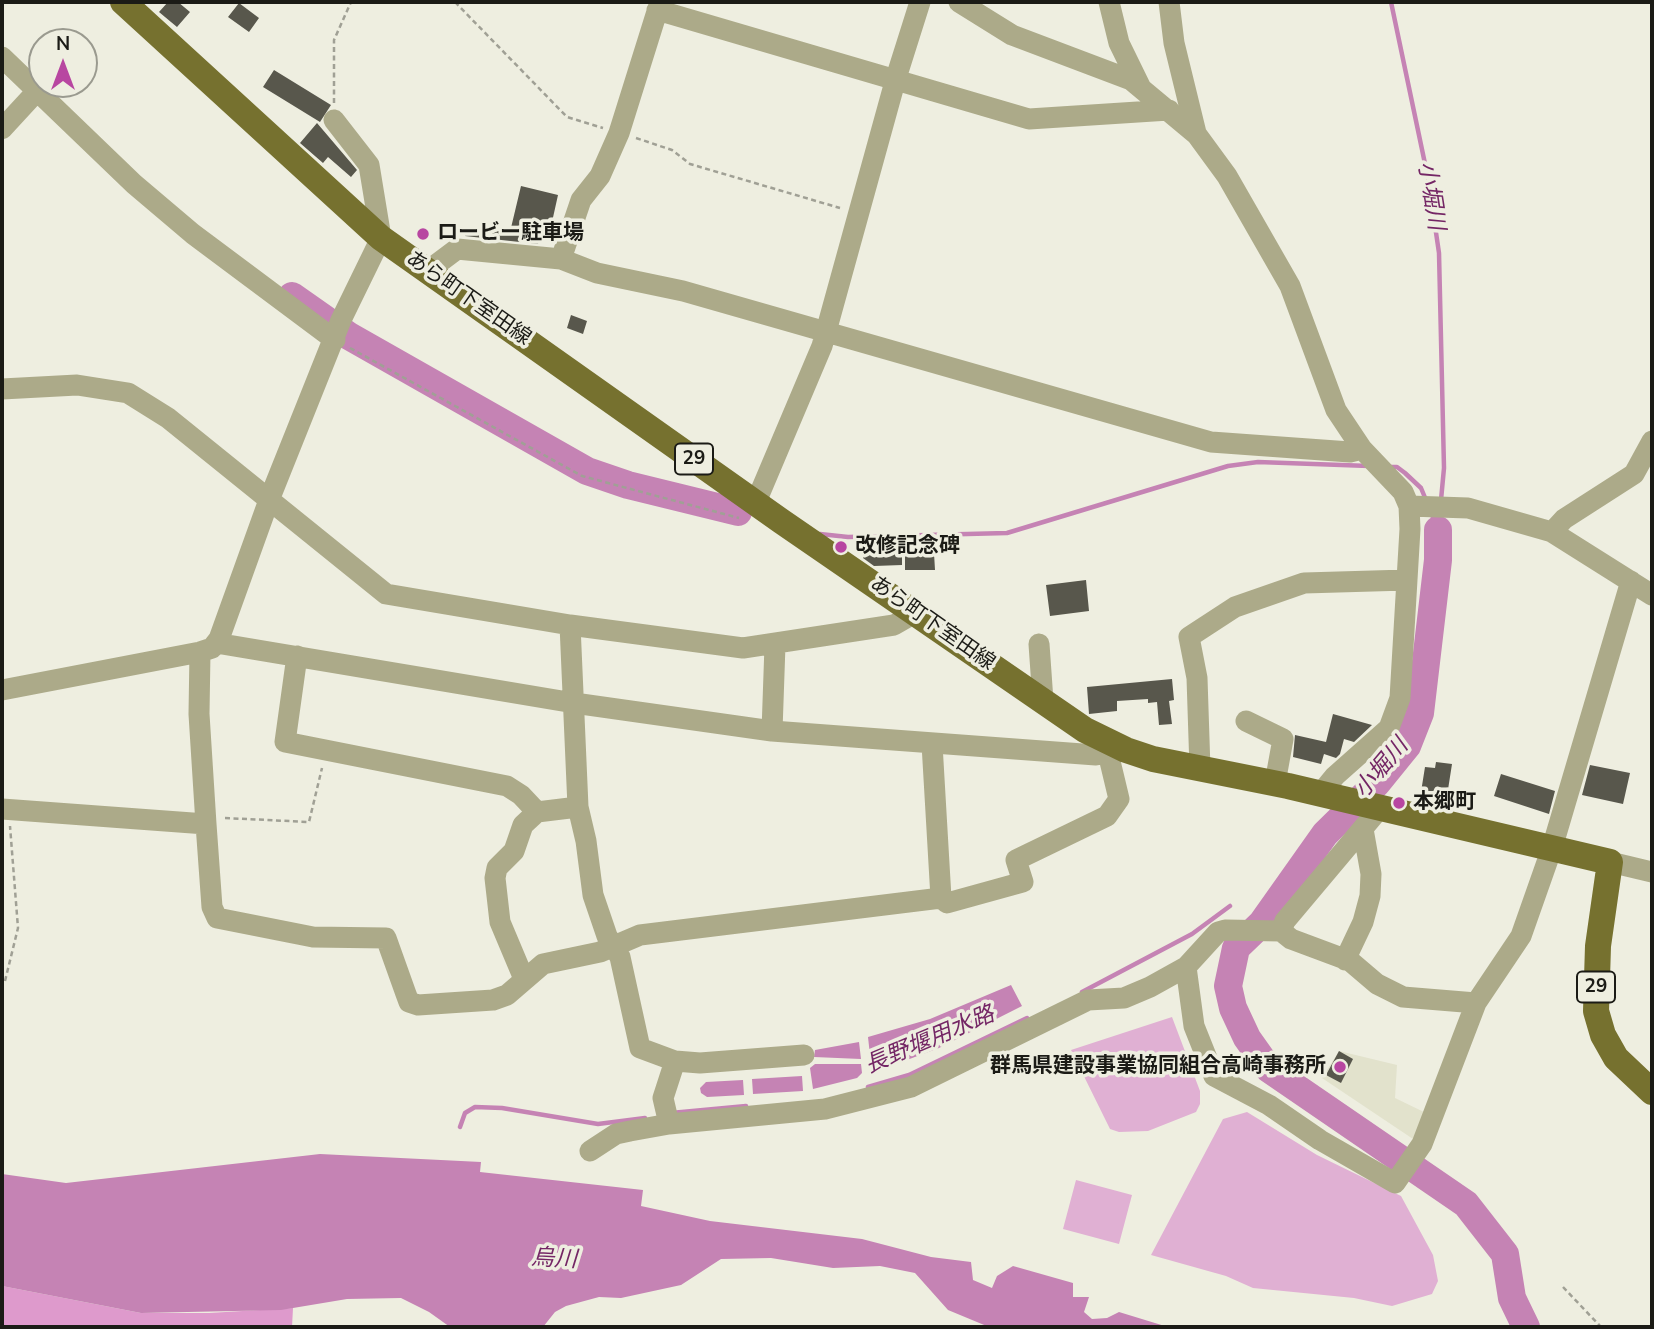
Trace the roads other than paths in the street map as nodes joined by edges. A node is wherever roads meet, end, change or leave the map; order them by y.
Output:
1 (123, 2) edge
2 (920, 2) edge
3 (958, 2) edge
4 (1108, 2) edge
5 (1169, 2) edge
6 (659, 6) edge
7 (5, 66) edge
8 (895, 78) junction
9 (28, 84) edge
10 (1141, 88) junction
11 (31, 98) edge
12 (44, 98) edge
13 (1169, 110) junction
14 (334, 120) road end
15 (2, 129) edge
16 (1197, 135) junction
17 (381, 237) junction
18 (561, 259) junction
19 (432, 274) junction
20 (338, 331) junction
21 (826, 331) junction
22 (2, 389) edge
23 (1652, 441) edge
24 (1368, 454) junction
25 (268, 500) junction
26 (1412, 507) junction
27 (753, 512) junction
28 (1552, 532) junction
29 (1407, 580) junction
30 (1631, 581) junction
31 (1652, 595) edge
32 (915, 613) junction
33 (569, 625) junction
34 (1039, 644) dead end
35 (775, 645) junction
36 (208, 647) junction
37 (297, 656) junction
38 (2, 690) edge
39 (1043, 701) junction
40 (574, 703) junction
41 (1246, 721) dead end
42 (772, 731) junction
43 (932, 744) junction
44 (1117, 752) junction
45 (1200, 769) junction
46 (1275, 783) junction
47 (1326, 794) junction
48 (578, 807) junction
49 (5, 809) edge
50 (537, 812) junction
51 (1372, 814) junction
52 (205, 821) junction
53 (1552, 848) junction
54 (1611, 862) junction
55 (1651, 867) edge
56 (941, 898) junction
57 (1278, 930) junction
58 (614, 946) junction
59 (1345, 960) junction
60 (1186, 967) junction
61 (524, 979) junction
62 (1476, 1003) junction
63 (804, 1055) dead end
64 (674, 1061) junction
65 (1652, 1093) edge
66 (667, 1113) junction
67 (590, 1151) dead end

1 - 17 main road, あら町下室田線 / 29
2 - 8 street
3 - 10 street
4 - 10 street
5 - 16 street
6 - 8 street
6 - 18 street
7 - 9 street
8 - 13 street
8 - 21 street
10 - 13 street
11 - 15 street
12 - 20 street
13 - 16 street
14 - 17 street
16 - 24 street
17 - 19 main road, あら町下室田線 / 29
17 - 20 street
18 - 19 street
18 - 21 street
19 - 27 main road, あら町下室田線 / 29
20 - 25 street
21 - 24 street
21 - 27 street
22 - 25 street
23 - 28 street
24 - 26 street
25 - 33 street
25 - 36 street
26 - 28 street
26 - 29 street
27 - 32 main road, あら町下室田線 / 29
28 - 30 street
29 - 45 street
29 - 47 street
30 - 31 street
30 - 53 street
32 - 35 street
32 - 39 main road, あら町下室田線 / 29
33 - 35 street
33 - 40 street
34 - 39 street
35 - 42 street
36 - 37 street
36 - 38 street
36 - 52 street
37 - 40 street
37 - 50 street
39 - 44 main road, あら町下室田線 / 29
40 - 42 street
40 - 48 street
41 - 46 street
42 - 43 street
43 - 44 street
43 - 56 street
44 - 45 main road, あら町下室田線 / 29
44 - 56 street
45 - 46 main road, あら町下室田線 / 29
46 - 47 main road, あら町下室田線 / 29
47 - 51 main road, あら町下室田線 / 29
48 - 50 street
48 - 58 street
49 - 52 street
50 - 61 street
51 - 53 main road, あら町下室田線 / 29
51 - 57 street
51 - 59 street
52 - 61 street
53 - 54 main road, あら町下室田線 / 29
53 - 62 street
54 - 55 street
54 - 65 main road, 29
56 - 58 street
57 - 59 street
57 - 60 street
58 - 61 street
58 - 64 street
59 - 62 street
60 - 62 street
60 - 66 street
63 - 64 street
64 - 66 street
66 - 67 street

